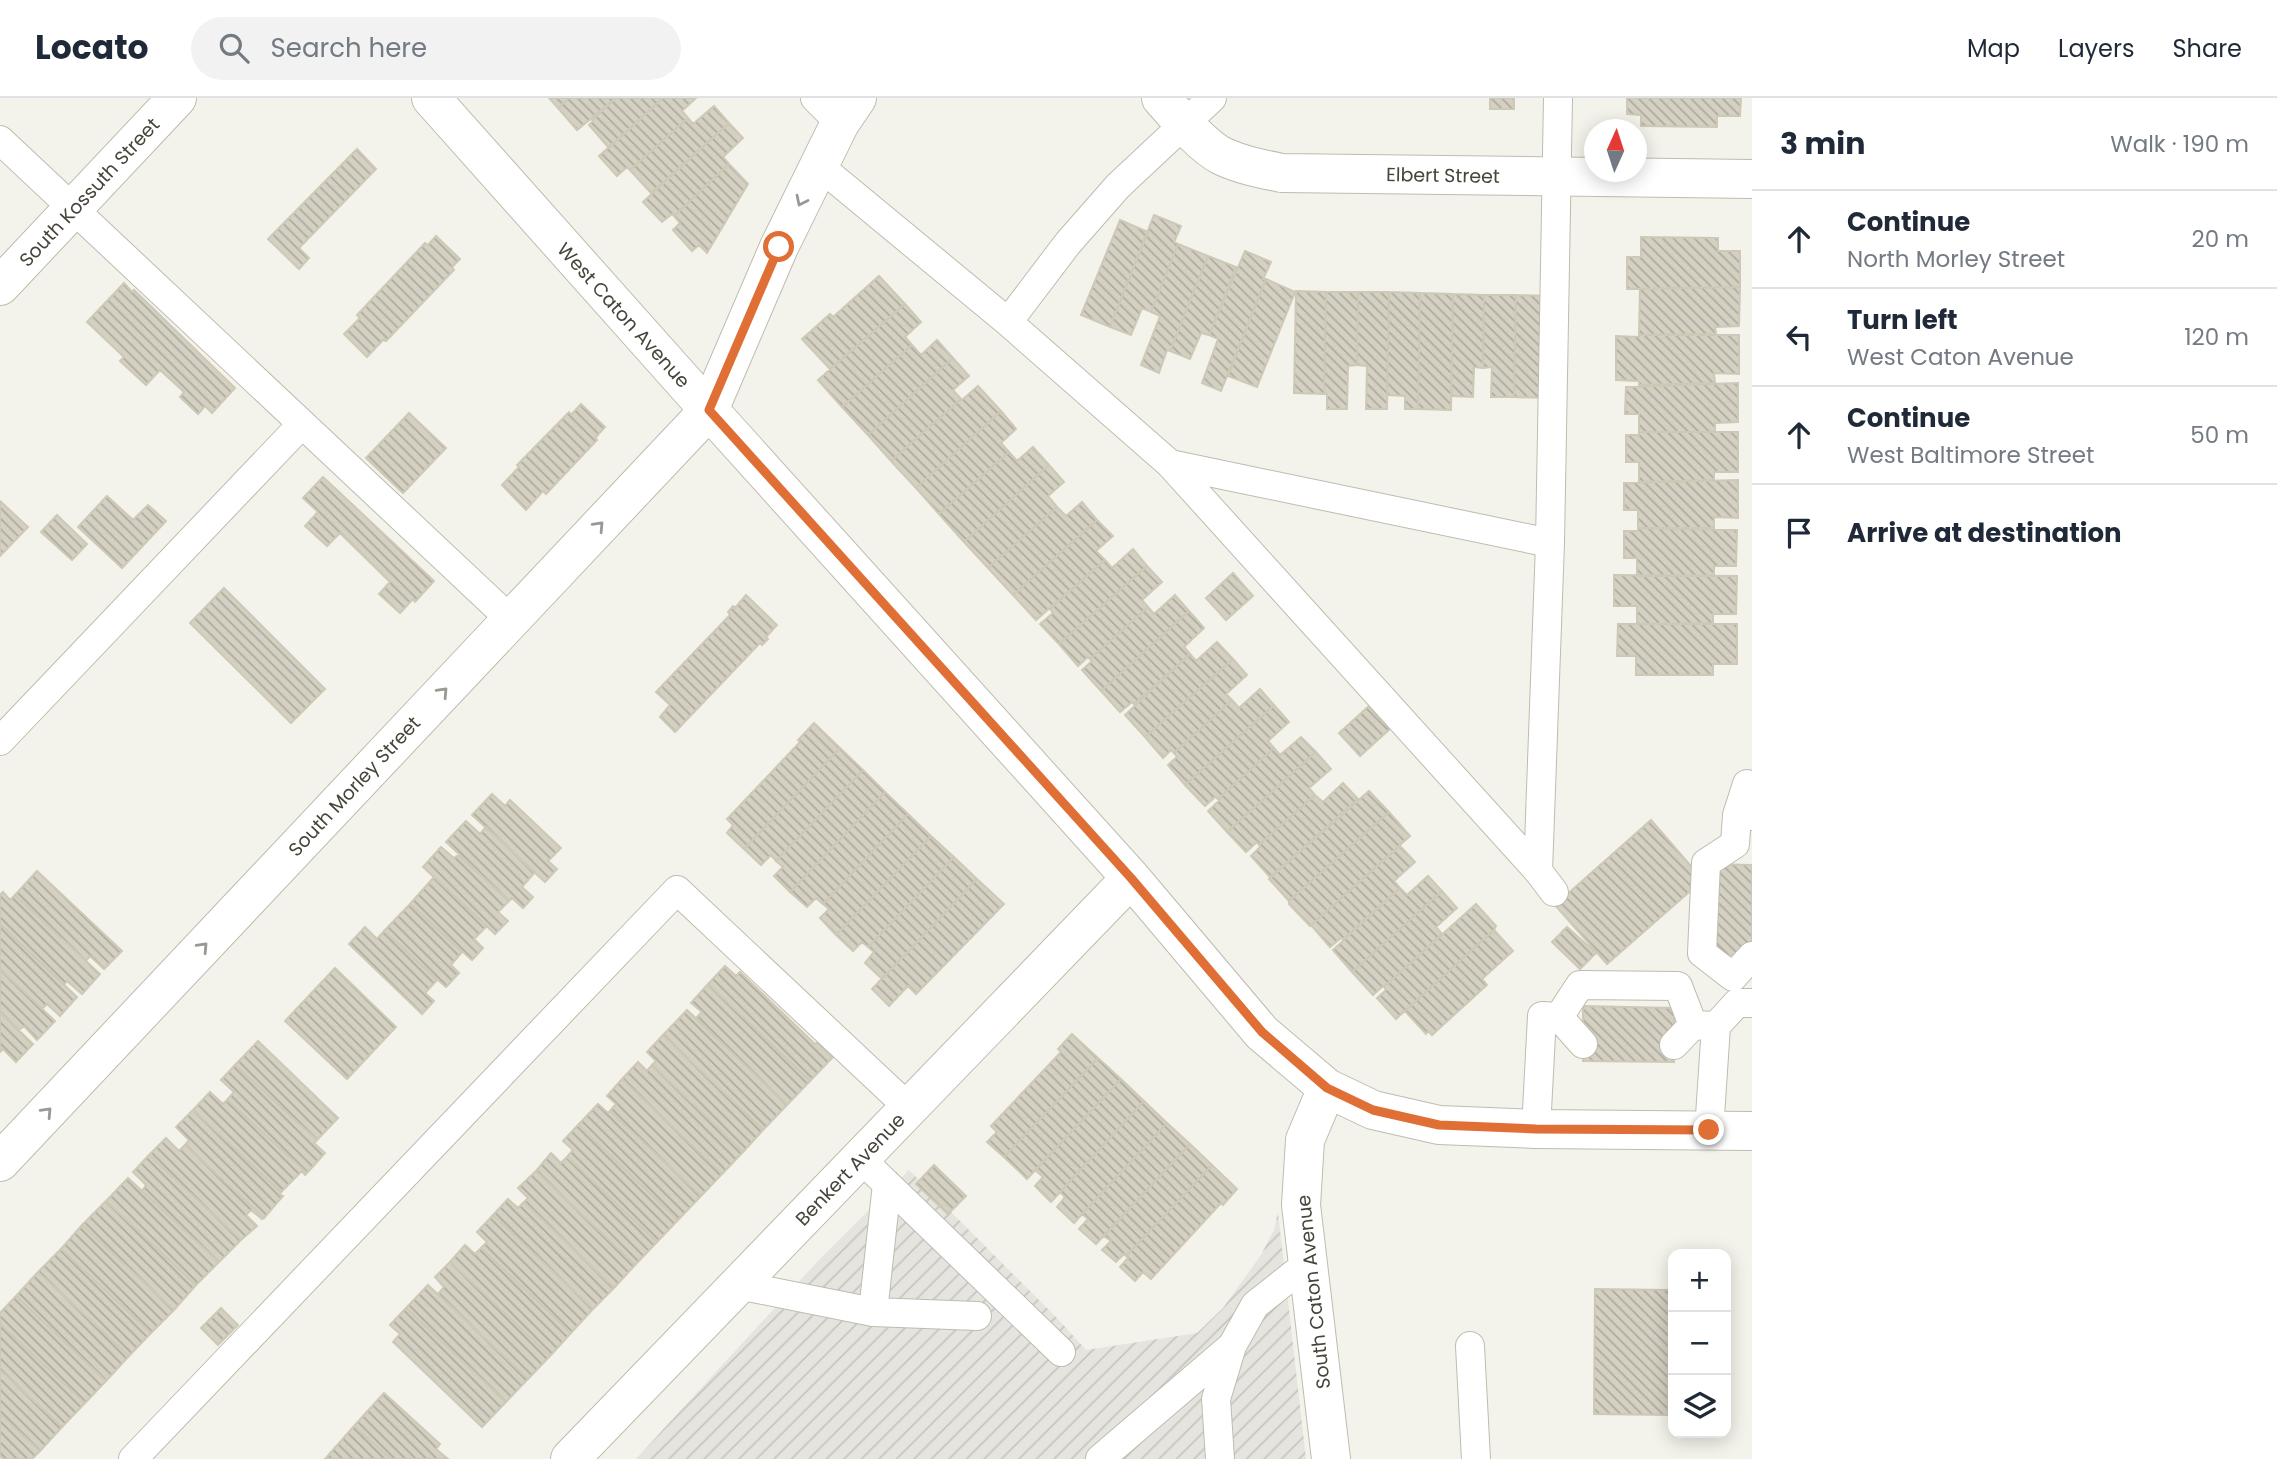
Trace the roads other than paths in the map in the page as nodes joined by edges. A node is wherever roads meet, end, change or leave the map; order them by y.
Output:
1 (177, 98) edge
2 (431, 98) edge
3 (1212, 98) edge
4 (1558, 98) edge
5 (838, 106) edge
6 (1172, 111) edge
7 (0, 140) edge
8 (818, 165) junction
9 (1558, 177) junction
10 (1752, 179) edge
11 (73, 209) junction
12 (0, 286) edge
13 (1008, 323) junction
14 (709, 410) junction
15 (302, 424) junction
16 (1170, 464) junction
17 (1550, 543) junction
18 (511, 620) junction
19 (0, 741) edge
20 (1747, 784) dead end
21 (1744, 816) edge
22 (1744, 853) edge
23 (1131, 878) junction
24 (1702, 953) junction
25 (1752, 956) edge
26 (1678, 986) junction
27 (1741, 994) edge
28 (1559, 1017) junction
29 (1705, 1025) junction
30 (1583, 1044) dead end
31 (1674, 1045) dead end
32 (1327, 1088) junction
33 (909, 1108) junction
34 (1536, 1129) junction
35 (1709, 1130) junction
36 (1752, 1131) edge
37 (0, 1162) edge
38 (874, 1171) junction
39 (1308, 1264) junction
40 (738, 1285) junction
41 (873, 1312) junction
42 (978, 1316) dead end
43 (1232, 1346) junction
44 (1470, 1346) dead end
45 (1061, 1352) dead end
46 (133, 1459) edge
47 (570, 1459) edge
48 (1100, 1459) edge
49 (1220, 1459) edge
50 (1331, 1459) edge
51 (1476, 1459) edge

1 - 11 street, South Kossuth Street
2 - 14 street, West Caton Avenue
3 - 6 lane
4 - 9 lane
5 - 8 street
6 - 9 street, Elbert Street
6 - 13 lane
7 - 11 lane
8 - 13 lane
8 -> 14 street
9 - 10 street, Elbert Street
9 - 17 lane
11 - 12 street, South Kossuth Street
11 - 15 lane
13 - 16 lane
18 -> 14 street, South Morley Street
14 - 23 street, West Caton Avenue
15 - 18 lane
15 - 19 lane
16 - 17 lane
16 - 17 lane
37 -> 18 street, South Morley Street
20 - 21 lane
21 - 22 lane
22 - 24 lane
23 - 32 street, West Caton Avenue
23 - 33 street, Benkert Avenue
24 - 26 lane
24 - 27 lane
25 - 27 lane
26 - 28 lane
26 - 29 lane
27 - 29 lane
28 - 30 lane
28 - 34 lane
29 - 31 lane
29 - 35 lane
32 - 34 street, West Caton Avenue
32 - 39 street, South Caton Avenue
33 - 38 street, Benkert Avenue
33 - 46 lane
34 - 35 street, West Caton Avenue
35 - 36 street, West Caton Avenue
38 - 40 street, Benkert Avenue
38 - 41 lane
38 - 45 lane
39 - 43 lane
39 - 50 street, South Caton Avenue
40 - 41 lane
40 - 47 street, Benkert Avenue
41 - 42 lane
43 - 48 lane
43 - 49 lane
44 - 51 lane

